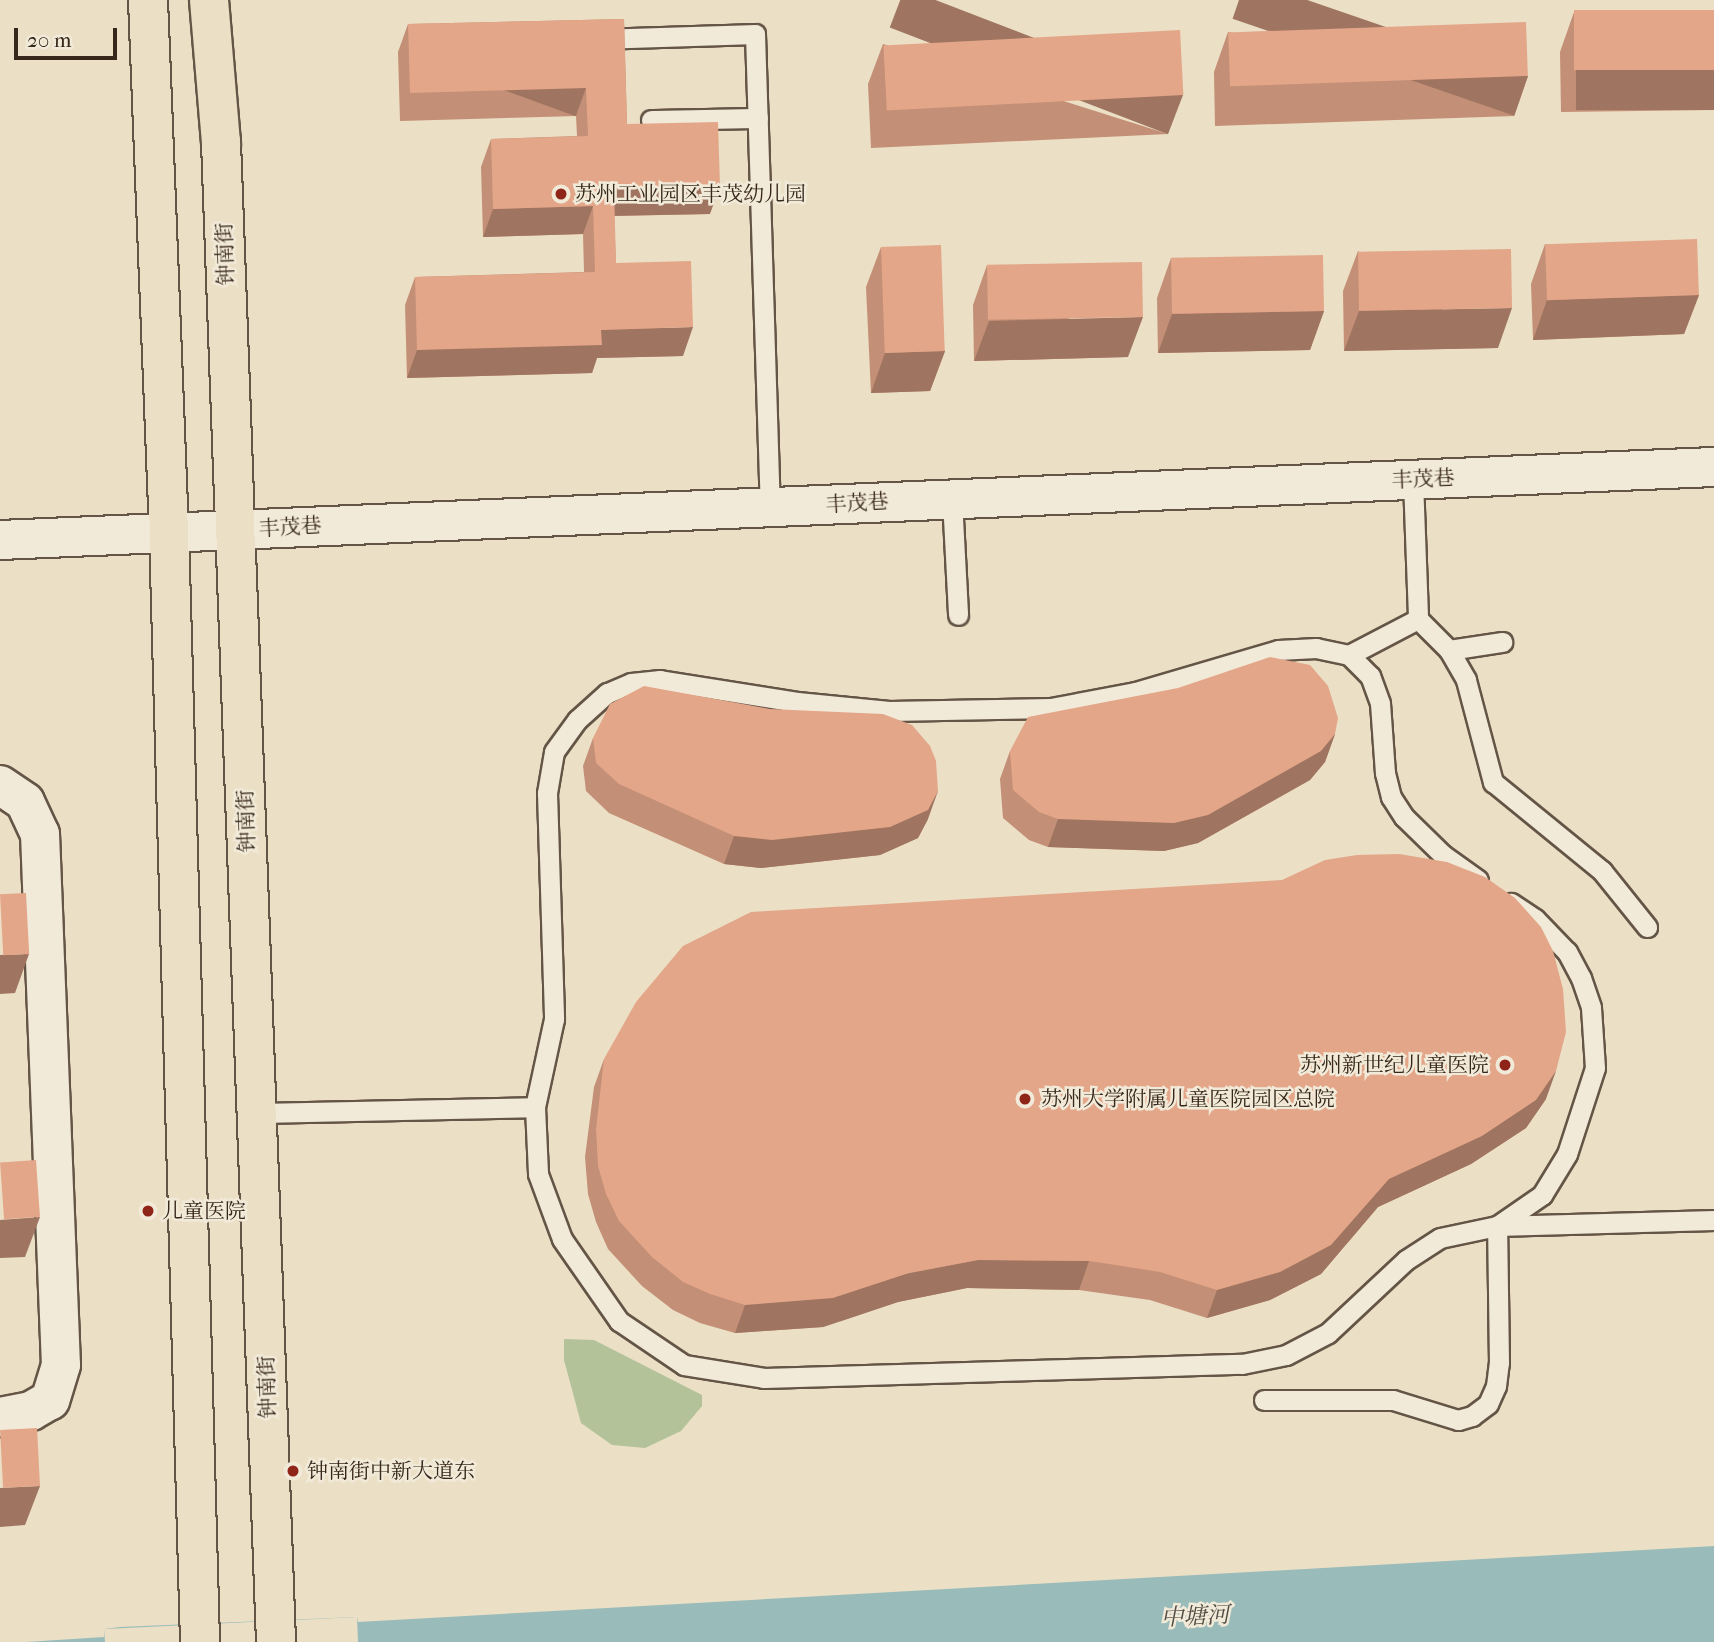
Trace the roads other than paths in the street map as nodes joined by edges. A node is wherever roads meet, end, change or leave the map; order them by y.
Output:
1 (148, 0) edge
2 (209, 0) edge
3 (576, 40) edge
4 (758, 118) junction
5 (651, 120) edge
6 (1714, 467) edge
7 (1413, 480) junction
8 (952, 499) junction
9 (770, 507) junction
10 (236, 529) junction
11 (169, 532) junction
12 (0, 540) edge
13 (958, 615) dead end
14 (1418, 619) junction
15 (1502, 642) dead end
16 (1449, 650) junction
17 (1349, 655) junction
18 (0, 785) edge
19 (1647, 926) dead end
20 (535, 1107) junction
21 (257, 1113) junction
22 (1714, 1220) edge
23 (1497, 1226) junction
24 (1264, 1400) dead end
25 (0, 1417) edge
26 (275, 1631) edge
27 (200, 1633) edge

1 - 11 main road
2 - 10 main road, 钟南街
3 - 4 lane
4 - 5 lane
4 - 9 lane
6 - 7 street, 丰茂巷
7 - 8 street, 丰茂巷
7 - 14 lane
8 - 9 street, 丰茂巷
8 - 13 lane
9 - 10 street, 丰茂巷
10 - 11 street, 丰茂巷
10 - 21 main road, 钟南街
11 - 12 street, 丰茂巷
11 - 27 main road
14 - 16 lane
14 - 17 lane
15 - 16 lane
16 - 19 lane
17 - 20 lane
17 - 23 lane
18 - 25 street
20 - 21 lane
20 - 23 lane
21 - 26 main road, 钟南街
22 - 23 lane
23 - 24 lane

